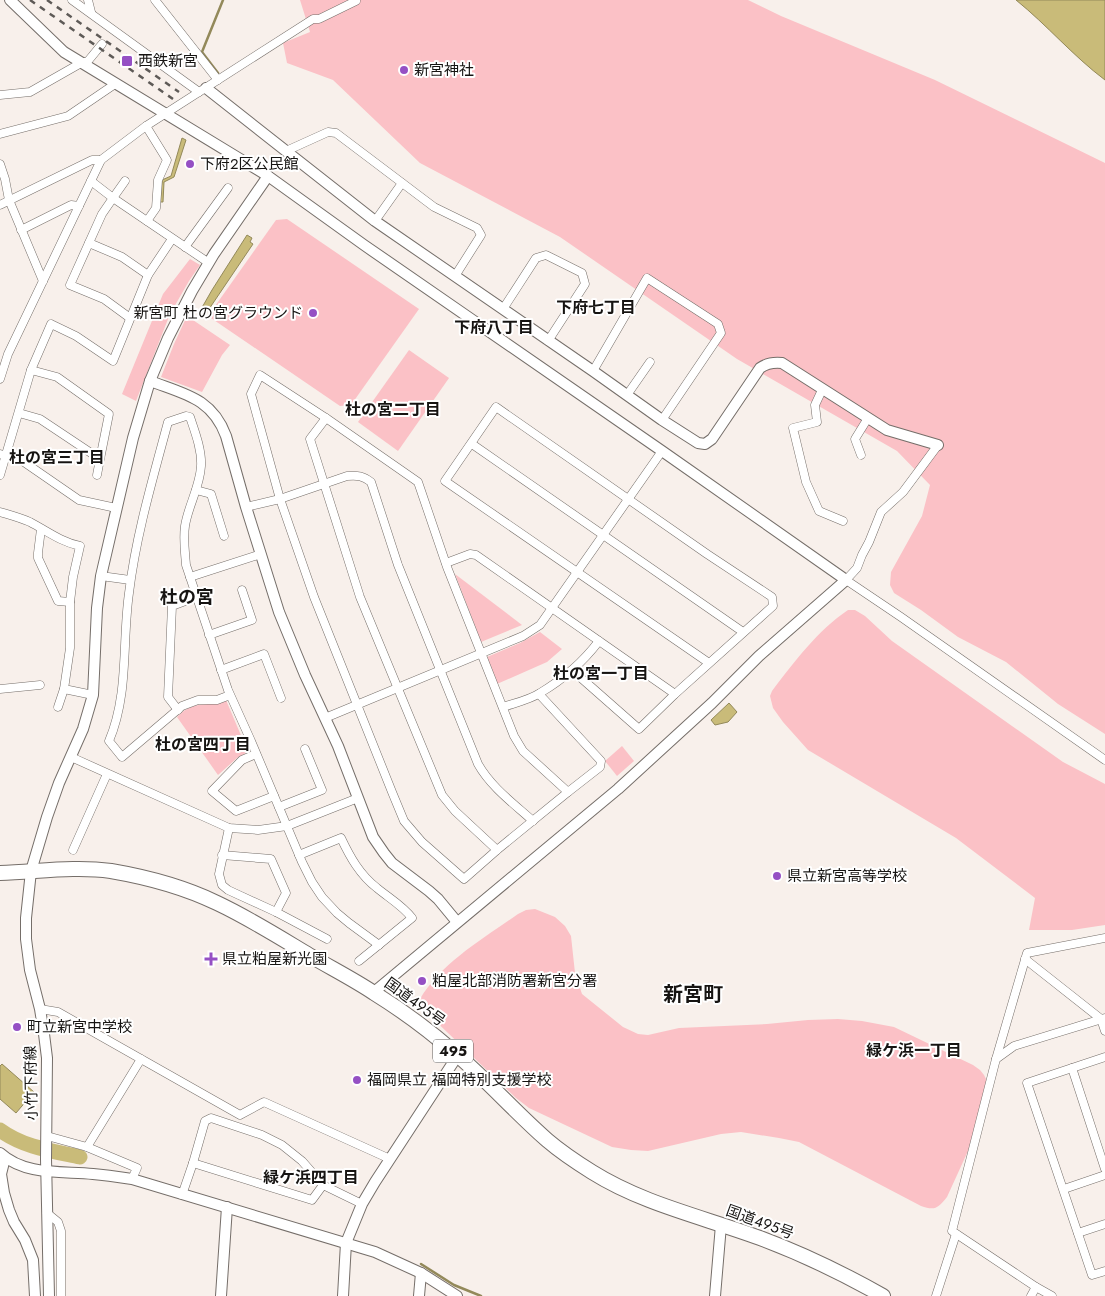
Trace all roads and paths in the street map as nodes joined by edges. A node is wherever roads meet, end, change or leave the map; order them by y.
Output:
1 (10, 0) edge
2 (72, 0) edge
3 (88, 0) edge
4 (155, 0) edge
5 (356, 1) dead end
6 (91, 12) junction
7 (102, 44) dead end
8 (81, 63) junction
9 (218, 80) junction
10 (115, 84) junction
11 (203, 90) junction
12 (0, 95) edge
13 (165, 114) junction
14 (146, 126) junction
15 (0, 134) edge
16 (286, 151) junction
17 (101, 160) junction
18 (0, 164) edge
19 (268, 176) junction
20 (91, 181) junction
21 (125, 181) dead end
22 (402, 183) junction
23 (228, 188) dead end
24 (114, 198) junction
25 (9, 200) junction
26 (0, 205) edge
27 (79, 206) junction
28 (147, 221) junction
29 (375, 221) junction
30 (21, 230) junction
31 (172, 239) junction
32 (89, 243) junction
33 (186, 247) junction
34 (208, 264) junction
35 (148, 275) junction
36 (455, 276) junction
37 (43, 281) junction
38 (503, 309) junction
39 (130, 318) junction
40 (548, 341) junction
41 (8, 354) junction
42 (0, 356) edge
43 (650, 362) dead end
44 (31, 370) junction
45 (593, 371) junction
46 (0, 379) edge
47 (150, 381) junction
48 (822, 390) junction
49 (627, 395) junction
50 (18, 413) junction
51 (326, 418) junction
52 (868, 418) junction
53 (662, 420) junction
54 (472, 444) junction
55 (938, 445) joint
56 (662, 451) junction
57 (3, 455) edge
58 (861, 456) dead end
59 (100, 460) junction
60 (0, 475) edge
61 (96, 475) dead end
62 (324, 484) junction
63 (196, 490) junction
64 (280, 499) junction
65 (629, 499) junction
66 (246, 507) junction
67 (116, 508) junction
68 (0, 512) edge
69 (843, 521) dead end
70 (42, 529) junction
71 (602, 535) junction
72 (224, 536) dead end
73 (261, 554) junction
74 (446, 563) junction
75 (578, 572) junction
76 (101, 576) junction
77 (190, 577) junction
78 (130, 580) junction
79 (846, 580) junction
80 (242, 590) dead end
81 (196, 597) junction
82 (70, 602) junction
83 (552, 609) junction
84 (743, 632) junction
85 (209, 635) junction
86 (599, 641) junction
87 (481, 653) junction
88 (709, 663) junction
89 (221, 670) junction
90 (440, 670) junction
91 (572, 670) junction
92 (40, 685) dead end
93 (0, 688) edge
94 (398, 688) junction
95 (64, 689) junction
96 (539, 694) junction
97 (675, 694) junction
98 (93, 695) junction
99 (230, 695) junction
100 (281, 698) dead end
101 (356, 704) junction
102 (58, 707) dead end
103 (503, 707) junction
104 (178, 710) junction
105 (325, 718) junction
106 (305, 750) dead end
107 (256, 754) junction
108 (71, 757) junction
109 (1105, 760) edge
110 (106, 774) junction
111 (568, 792) junction
112 (274, 796) junction
113 (358, 798) junction
114 (279, 807) junction
115 (533, 821) junction
116 (287, 826) junction
117 (229, 828) junction
118 (73, 850) dead end
119 (498, 850) junction
120 (222, 855) junction
121 (299, 855) junction
122 (31, 872) junction
123 (0, 873) edge
124 (276, 912) junction
125 (457, 922) junction
126 (1105, 938) edge
127 (327, 939) dead end
128 (379, 945) junction
129 (1025, 960) junction
130 (359, 961) dead end
131 (374, 992) junction
132 (40, 1008) junction
133 (1103, 1019) edge
134 (1105, 1031) edge
135 (458, 1055) junction
136 (1105, 1057) edge
137 (141, 1059) junction
138 (996, 1059) junction
139 (1072, 1068) junction
140 (46, 1138) junction
141 (87, 1147) junction
142 (2, 1155) edge
143 (390, 1159) junction
144 (193, 1163) junction
145 (1105, 1169) edge
146 (46, 1170) junction
147 (1105, 1175) edge
148 (132, 1179) junction
149 (323, 1185) junction
150 (1064, 1189) junction
151 (182, 1195) junction
152 (362, 1204) junction
153 (228, 1207) junction
154 (47, 1213) junction
155 (1105, 1224) edge
156 (721, 1225) junction
157 (1078, 1232) junction
158 (956, 1234) junction
159 (346, 1243) junction
160 (1105, 1271) edge
161 (421, 1274) junction
162 (1036, 1287) junction
163 (35, 1296) edge
164 (49, 1296) edge
165 (62, 1296) edge
166 (221, 1296) edge
167 (343, 1296) edge
168 (419, 1296) edge
169 (457, 1296) edge
170 (714, 1296) edge
171 (883, 1296) edge
172 (936, 1296) edge
173 (1031, 1296) edge
174 (1052, 1296) edge

1 - 8 street
2 - 6 street
3 - 6 street
4 - 9 street
5 - 9 street
6 - 11 street
7 - 8 street
8 - 10 street
8 - 12 street
9 - 11 street
10 - 13 street
10 - 15 street
11 - 13 street
11 - 16 street
13 - 14 street
13 - 19 street
14 - 17 street
14 - 28 street
16 - 22 street
16 - 29 street
17 - 20 street
17 - 25 street
18 - 25 street
19 - 34 street, 小竹下府線
19 - 56 street
20 - 24 street
20 - 27 street
21 - 24 street
22 - 29 street
22 - 36 street
23 - 33 street
24 - 28 street
24 - 32 street
25 - 26 street
25 - 30 street
27 - 30 street
27 - 37 street
28 - 31 street
29 - 36 street
30 - 37 street
31 - 33 street
31 - 35 street
32 - 35 street
32 - 39 street
33 - 34 street
34 - 47 street, 小竹下府線
35 - 39 street
36 - 38 street
37 - 41 street
38 - 40 street
38 - 40 street
39 - 44 street
40 - 45 street
41 - 42 street
41 - 46 street
43 - 49 street
44 - 50 street
44 - 59 street
45 - 49 street
45 - 53 street
47 - 66 street
47 - 67 street, 小竹下府線
48 - 52 street
48 - 53 street
48 - 69 street
49 - 53 street
50 - 57 street
50 - 59 street
51 - 62 street
51 - 64 street
51 - 74 street
52 - 55 street
52 - 58 street
54 - 65 street
54 - 71 street
54 - 75 street
55 - 79 street
56 - 65 street
56 - 79 street
57 - 60 street
57 - 67 street
59 - 61 street
62 - 64 street
62 - 90 street
62 - 94 street
63 - 72 street
63 - 77 street
63 - 78 street
64 - 66 street
64 - 101 street
65 - 71 street
65 - 84 street
66 - 73 street
67 - 76 street, 小竹下府線
68 - 70 street
70 - 82 street
70 - 82 street
71 - 75 street
71 - 84 street
73 - 77 street
73 - 105 street
74 - 83 street
74 - 87 street
75 - 83 street
75 - 88 street
76 - 78 street
76 - 98 street, 小竹下府線
77 - 81 street
78 - 104 street
79 - 109 street
79 - 125 street
80 - 85 street
81 - 85 street
81 - 104 street
82 - 95 street
83 - 86 street
83 - 87 street
84 - 88 street
85 - 89 street
86 - 91 street
86 - 97 street
87 - 90 street
87 - 103 street
88 - 97 street
89 - 99 street
89 - 100 street
90 - 94 street
90 - 115 street
91 - 96 street
91 - 97 street
92 - 93 street
94 - 101 street
94 - 119 street
95 - 98 street
95 - 102 street
96 - 103 street
96 - 111 street
98 - 108 street, 小竹下府線
99 - 104 street
99 - 107 street
101 - 105 street
101 - 119 street
103 - 111 street
105 - 113 street
106 - 114 street
107 - 112 street
107 - 112 street
108 - 110 street
108 - 122 street, 小竹下府線
110 - 117 street
110 - 118 street
111 - 115 street
112 - 114 street
113 - 116 street
113 - 125 street
114 - 116 street
115 - 119 street
116 - 117 street
116 - 121 street
117 - 120 street
120 - 124 street
120 - 124 street
121 - 128 street
121 - 128 street
122 - 123 highway, 国道495号 / 495
122 - 131 highway, 国道495号 / 495
122 - 132 street, 小竹下府線
124 - 127 street
125 - 131 street
126 - 129 street
128 - 130 street
129 - 133 street
129 - 138 street
131 - 135 highway, 国道495号 / 495
132 - 137 street
132 - 140 street, 小竹下府線
133 - 134 street
133 - 138 street
135 - 143 street
135 - 156 highway, 国道495号 / 495
136 - 139 street
137 - 141 street
137 - 143 street
138 - 158 street
139 - 145 street
139 - 150 street
140 - 141 street
140 - 146 street, 小竹下府線
141 - 148 street
142 - 146 street
142 - 163 street
143 - 152 street
144 - 149 street
144 - 149 street
144 - 151 street
146 - 148 street
146 - 154 street, 小竹下府線
147 - 150 street
148 - 151 street
149 - 152 street
150 - 157 street
151 - 153 street
152 - 159 street
153 - 159 street
153 - 166 street
154 - 164 street, 小竹下府線
154 - 165 street
155 - 157 street
156 - 170 street
156 - 171 highway, 国道495号 / 495
157 - 160 street
158 - 162 street
158 - 172 street
159 - 161 street
159 - 167 street
161 - 168 street
161 - 169 street
162 - 173 street
162 - 174 street

